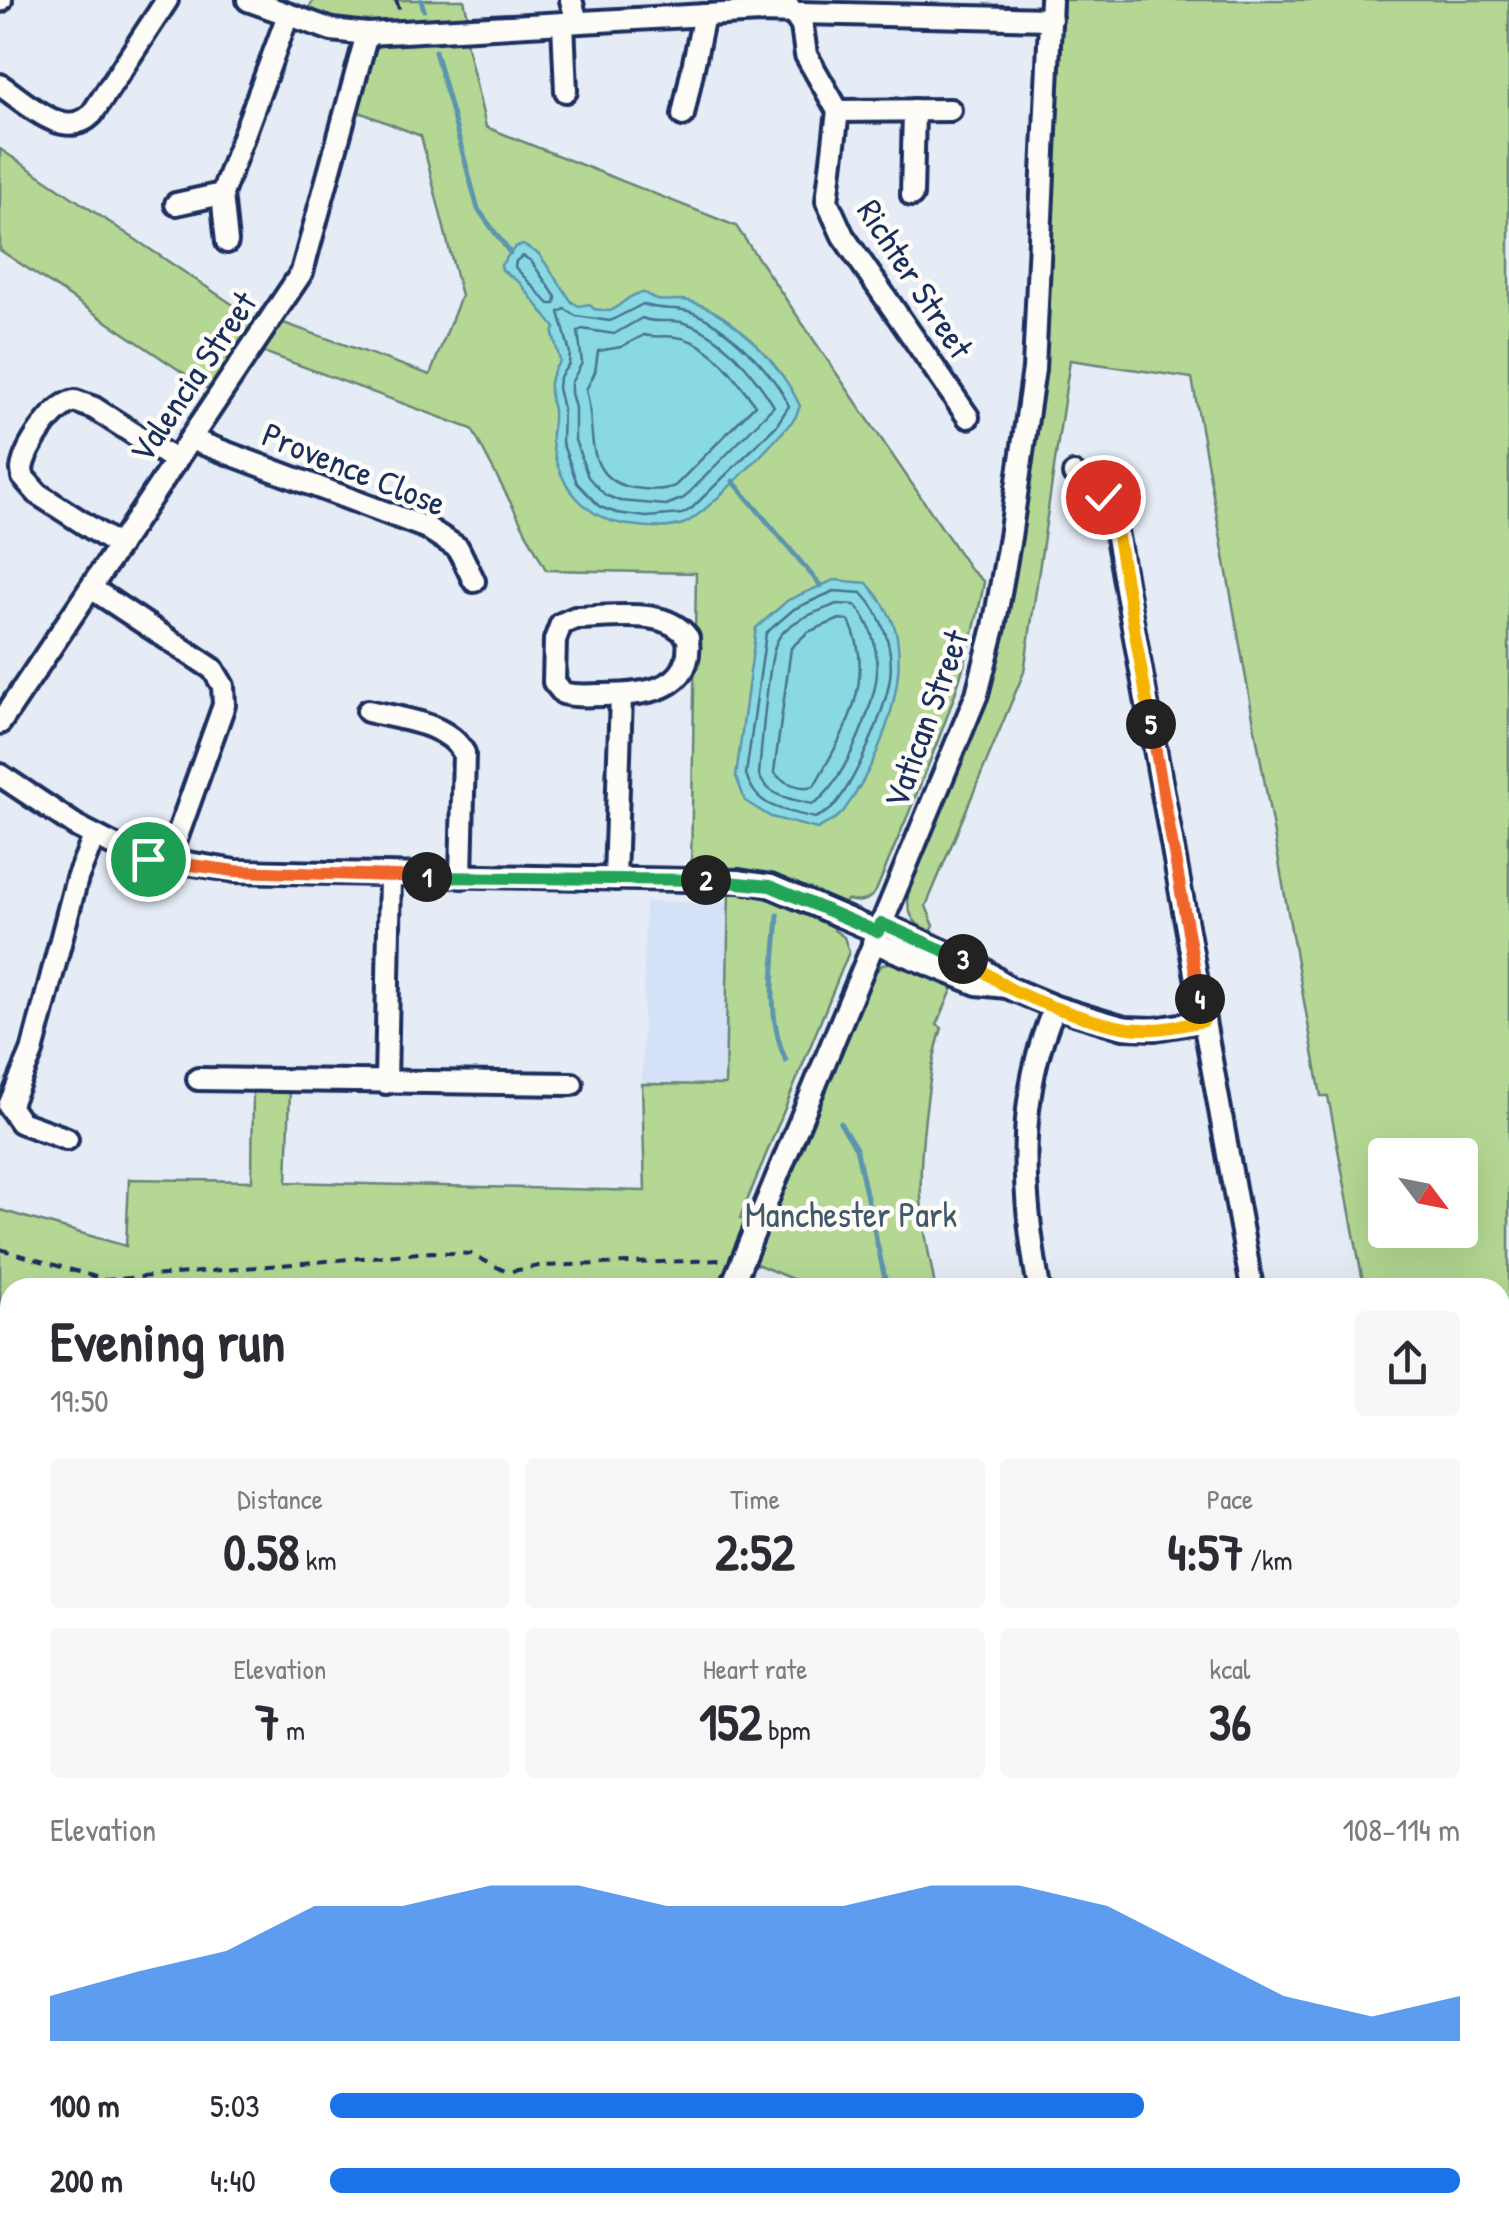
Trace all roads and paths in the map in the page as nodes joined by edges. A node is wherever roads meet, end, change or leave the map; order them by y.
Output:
1 (167, 0) edge
2 (248, 0) edge
3 (572, 0) edge
4 (788, 6) edge
5 (1051, 9) edge
6 (288, 15) junction
7 (704, 15) junction
8 (570, 22) junction
9 (367, 34) junction
10 (0, 85) edge
11 (566, 91) dead end
12 (838, 110) junction
13 (914, 110) junction
14 (950, 110) dead end
15 (683, 116) dead end
16 (222, 194) junction
17 (912, 195) dead end
18 (176, 204) dead end
19 (227, 242) dead end
20 (968, 417) dead end
21 (190, 439) junction
22 (176, 461) junction
23 (1074, 474) dead end
24 (119, 546) junction
25 (474, 581) dead end
26 (90, 588) junction
27 (622, 695) junction
28 (368, 712) dead end
29 (0, 723) edge
30 (0, 776) edge
31 (94, 837) junction
32 (168, 862) junction
33 (390, 876) junction
34 (461, 877) junction
35 (616, 878) junction
36 (877, 932) junction
37 (1055, 1006) junction
38 (1204, 1021) junction
39 (198, 1079) dead end
40 (386, 1083) junction
41 (572, 1084) dead end
42 (67, 1140) dead end
43 (0, 1250) edge
44 (727, 1260) dead end
45 (99, 1278) edge
46 (129, 1278) edge
47 (735, 1278) edge
48 (1037, 1278) edge
49 (1250, 1278) edge

1 - 10 street
2 - 6 street
3 - 8 street
4 - 5 street
4 - 7 street
4 - 12 street
5 - 36 street, Vatican Street
6 - 9 street
6 - 16 street
7 - 8 street
7 - 15 street
8 - 9 street
8 - 11 street
9 - 21 street, Valencia Street
12 - 13 street
12 - 20 street, Richter Street
13 - 14 street
13 - 17 street, Richter Street
16 - 18 street
16 - 19 street
21 - 22 street, Valencia Street
21 - 25 street, Provence Close
22 - 24 street, Valencia Street
22 - 24 street
23 - 38 street
24 - 26 street, Valencia Street
26 - 29 street, Valencia Street
26 - 32 street
27 - 27 street
27 - 35 street
28 - 34 street
30 - 31 street
31 - 32 street
31 - 42 street
32 - 33 street
33 - 34 street
33 - 40 street
34 - 35 street
35 - 36 street
36 - 37 street
36 - 47 street, Vatican Street
37 - 38 street
37 - 48 street
38 - 49 street
39 - 40 street
40 - 41 street
43 - 45 path
44 - 46 path

